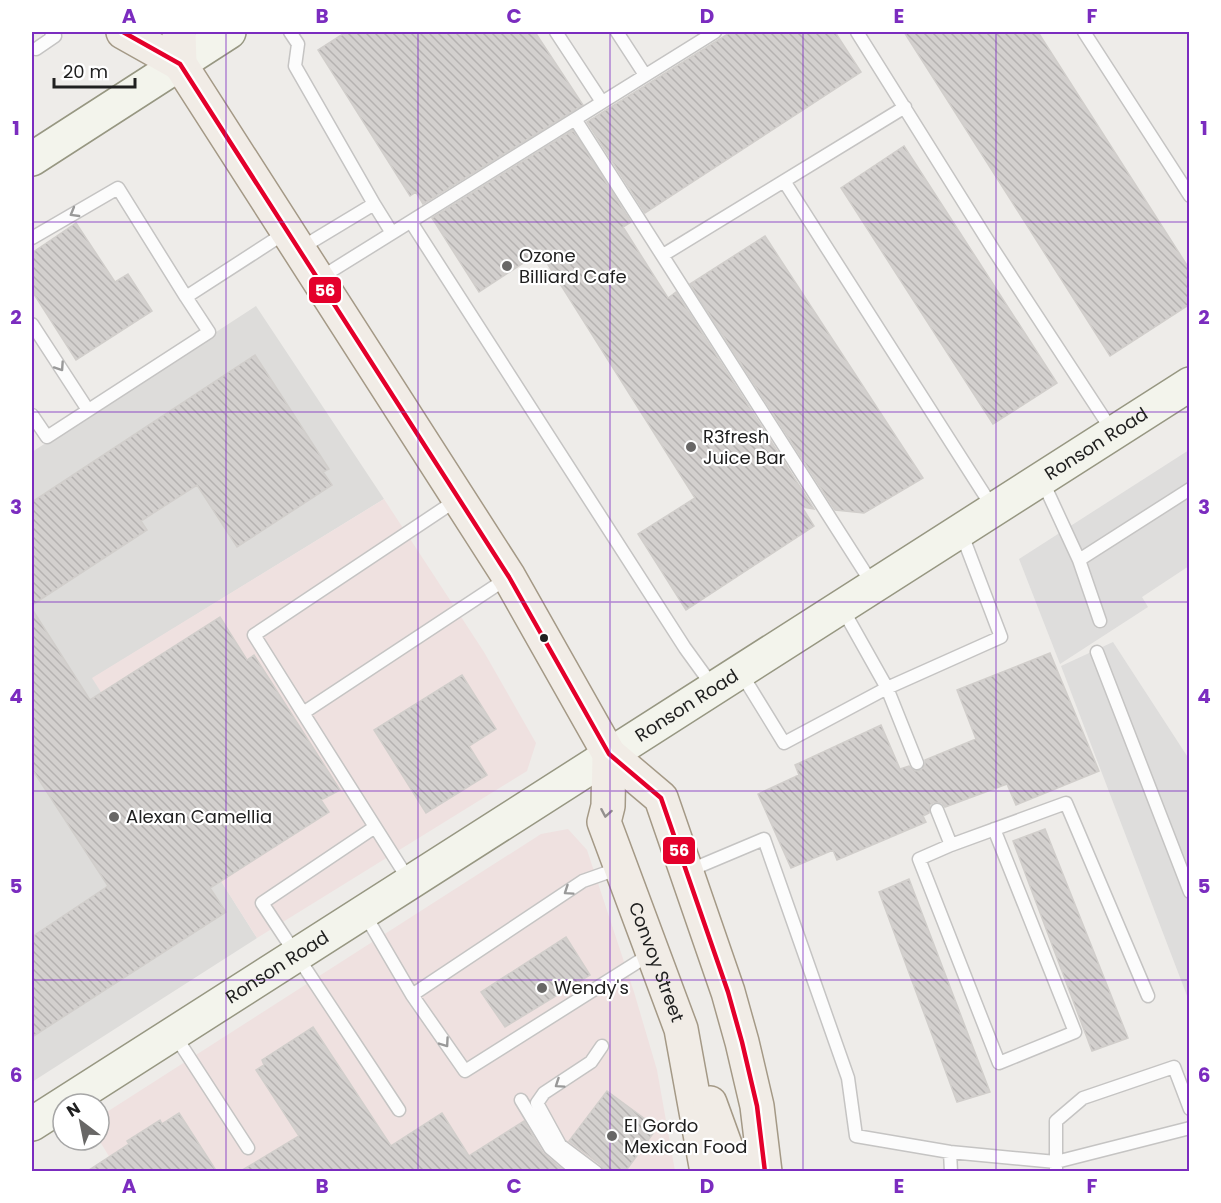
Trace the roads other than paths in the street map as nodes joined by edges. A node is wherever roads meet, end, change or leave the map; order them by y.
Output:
1 (51, 32) edge
2 (123, 32) edge
3 (179, 32) edge
4 (229, 32) edge
5 (290, 32) edge
6 (556, 32) edge
7 (617, 32) edge
8 (715, 32) edge
9 (857, 32) edge
10 (1084, 32) edge
11 (36, 49) dead end
12 (180, 64) junction
13 (645, 75) junction
14 (602, 102) junction
15 (905, 107) junction
16 (575, 119) junction
17 (32, 159) edge
18 (784, 181) junction
19 (1190, 196) edge
20 (374, 204) junction
21 (411, 222) junction
22 (392, 233) junction
23 (32, 238) edge
24 (294, 239) junction
25 (663, 255) junction
26 (319, 279) junction
27 (186, 297) junction
28 (32, 324) edge
29 (1190, 384) edge
30 (88, 410) junction
31 (32, 415) edge
32 (1113, 433) junction
33 (1042, 479) junction
34 (1190, 489) edge
35 (459, 498) junction
36 (994, 509) junction
37 (960, 531) junction
38 (1079, 560) junction
39 (509, 577) junction
40 (874, 586) junction
41 (841, 607) junction
42 (1100, 621) dead end
43 (1097, 652) dead end
44 (727, 680) junction
45 (887, 688) junction
46 (303, 714) junction
47 (609, 754) junction
48 (917, 763) dead end
49 (937, 810) dead end
50 (375, 827) junction
51 (994, 829) junction
52 (951, 845) junction
53 (621, 868) junction
54 (687, 871) junction
55 (410, 882) junction
56 (1190, 892) edge
57 (363, 912) junction
58 (652, 952) junction
59 (296, 955) junction
60 (412, 995) junction
61 (1148, 996) dead end
62 (681, 1029) junction
63 (173, 1034) junction
64 (602, 1046) dead end
65 (521, 1100) dead end
66 (1190, 1109) edge
67 (399, 1110) dead end
68 (32, 1124) edge
69 (1190, 1128) edge
70 (248, 1148) dead end
71 (950, 1152) junction
72 (1056, 1167) edge
73 (578, 1172) edge
74 (596, 1172) edge
75 (707, 1172) edge
76 (735, 1172) edge
77 (765, 1172) edge
78 (951, 1172) edge

1 - 11 lane
2 - 12 main road
3 - 12 main road
4 - 12 street
5 - 20 lane
6 - 14 lane
7 - 13 lane
8 - 13 lane
9 - 15 lane
10 - 19 lane
12 - 17 street
12 - 24 main road
13 - 14 lane
14 - 16 lane
15 - 18 lane
15 - 32 lane
16 - 21 lane
16 - 25 lane
18 - 25 lane
18 - 36 lane
20 - 22 lane
20 - 24 lane
21 - 22 lane
21 - 44 lane
22 - 26 lane
27 -> 23 lane
24 - 26 main road
24 - 27 lane
25 - 40 lane
26 - 35 main road
27 - 30 lane
28 -> 30 lane
29 - 32 street, Ronson Road
30 - 31 lane
32 - 33 street, Ronson Road
33 - 36 street, Ronson Road
33 - 38 lane
34 - 38 lane
35 - 39 main road
35 - 46 lane
36 - 37 street, Ronson Road
37 - 40 street, Ronson Road
37 - 45 lane
38 - 42 lane
39 - 46 lane
39 - 47 main road
40 - 41 street, Ronson Road
41 - 44 street, Ronson Road
41 - 45 lane
43 - 56 lane
44 - 45 lane
44 - 47 street, Ronson Road
45 - 48 lane
46 - 50 lane
47 -> 53 main road, Convoy Street
47 - 54 main road
47 - 55 street, Ronson Road
49 - 52 lane
50 - 55 lane
50 - 59 lane
51 - 52 lane
51 - 52 lane
51 - 61 lane
53 - 58 main road, Convoy Street
53 -> 60 lane
54 - 71 lane
54 - 77 main road
55 - 57 street, Ronson Road
57 - 59 street, Ronson Road
57 - 60 lane
60 -> 58 lane
58 - 62 main road, Convoy Street
59 - 63 street, Ronson Road
59 - 67 lane
62 - 75 main road, Convoy Street
62 - 76 main road
63 - 68 street, Ronson Road
63 - 70 lane
64 -> 74 lane
65 - 73 lane
66 - 72 lane
69 - 72 lane
71 - 72 lane
71 - 78 lane

